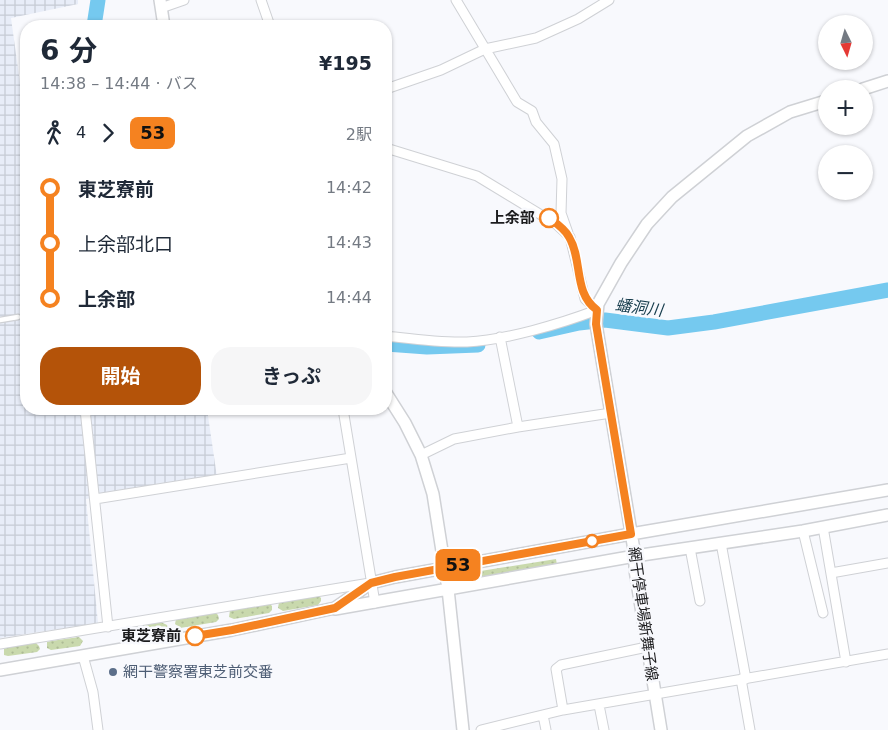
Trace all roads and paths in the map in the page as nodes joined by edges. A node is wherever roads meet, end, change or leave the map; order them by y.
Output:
1 (184, 0) edge
2 (261, 0) edge
3 (456, 0) edge
4 (609, 0) edge
5 (161, 4) edge
6 (163, 20) edge
7 (268, 20) edge
8 (485, 49) junction
9 (888, 81) edge
10 (873, 86) edge
11 (392, 87) edge
12 (818, 103) edge
13 (392, 150) edge
14 (570, 237) junction
15 (597, 316) junction
16 (18, 317) dead end
17 (0, 320) edge
18 (392, 337) edge
19 (500, 337) junction
20 (392, 402) edge
21 (611, 413) junction
22 (86, 415) edge
23 (344, 415) edge
24 (518, 427) junction
25 (421, 455) junction
26 (350, 458) junction
27 (888, 490) edge
28 (95, 499) junction
29 (888, 515) edge
30 (823, 527) junction
31 (803, 531) junction
32 (631, 534) junction
33 (721, 543) junction
34 (690, 548) junction
35 (635, 556) junction
36 (888, 563) edge
37 (444, 567) junction
38 (831, 573) junction
39 (371, 583) junction
40 (448, 589) junction
41 (700, 601) dead end
42 (375, 603) junction
43 (312, 612) junction
44 (823, 613) dead end
45 (108, 627) junction
46 (0, 644) edge
47 (647, 648) junction
48 (888, 654) edge
49 (83, 656) junction
50 (846, 662) junction
51 (0, 670) edge
52 (743, 679) junction
53 (655, 695) junction
54 (599, 704) junction
55 (563, 710) junction
56 (543, 715) junction
57 (98, 730) edge
58 (464, 730) edge
59 (481, 730) edge
60 (546, 730) edge
61 (604, 730) edge
62 (661, 730) edge
63 (750, 730) edge

1 - 5 street
2 - 7 street
3 - 8 street
4 - 8 street
5 - 6 street
8 - 11 street
8 - 14 street
9 - 10 street
12 - 15 street
13 - 14 street
14 - 15 street
15 - 19 street
15 - 21 street, 網干停車場新舞子線
16 - 17 lane
18 - 19 street
19 - 24 street
20 - 25 street
21 - 24 street
21 - 32 street, 網干停車場新舞子線
22 - 28 street
23 - 26 street
24 - 25 street
25 - 37 street
26 - 28 street
26 - 39 street
27 - 32 street
28 - 45 street
29 - 30 street
30 - 31 street
30 - 38 street
31 - 33 street
31 - 44 street
32 - 35 street, 網干停車場新舞子線
32 - 37 street
33 - 34 street
33 - 52 street
34 - 35 street
34 - 41 street
35 - 40 street
35 - 47 street, 網干停車場新舞子線
36 - 38 street
37 - 39 street
37 - 40 street
38 - 50 street
39 - 42 street
39 - 43 street
39 - 45 street
40 - 42 street
40 - 58 street
42 - 43 street
43 - 49 street
45 - 46 street
47 - 53 street, 網干停車場新舞子線
47 - 55 street
48 - 50 street
49 - 51 street
49 - 57 street
50 - 52 street
52 - 53 street
52 - 63 street
53 - 54 street
53 - 62 street, 網干停車場新舞子線
54 - 55 street
54 - 61 street
55 - 56 street
56 - 59 street
56 - 60 street

